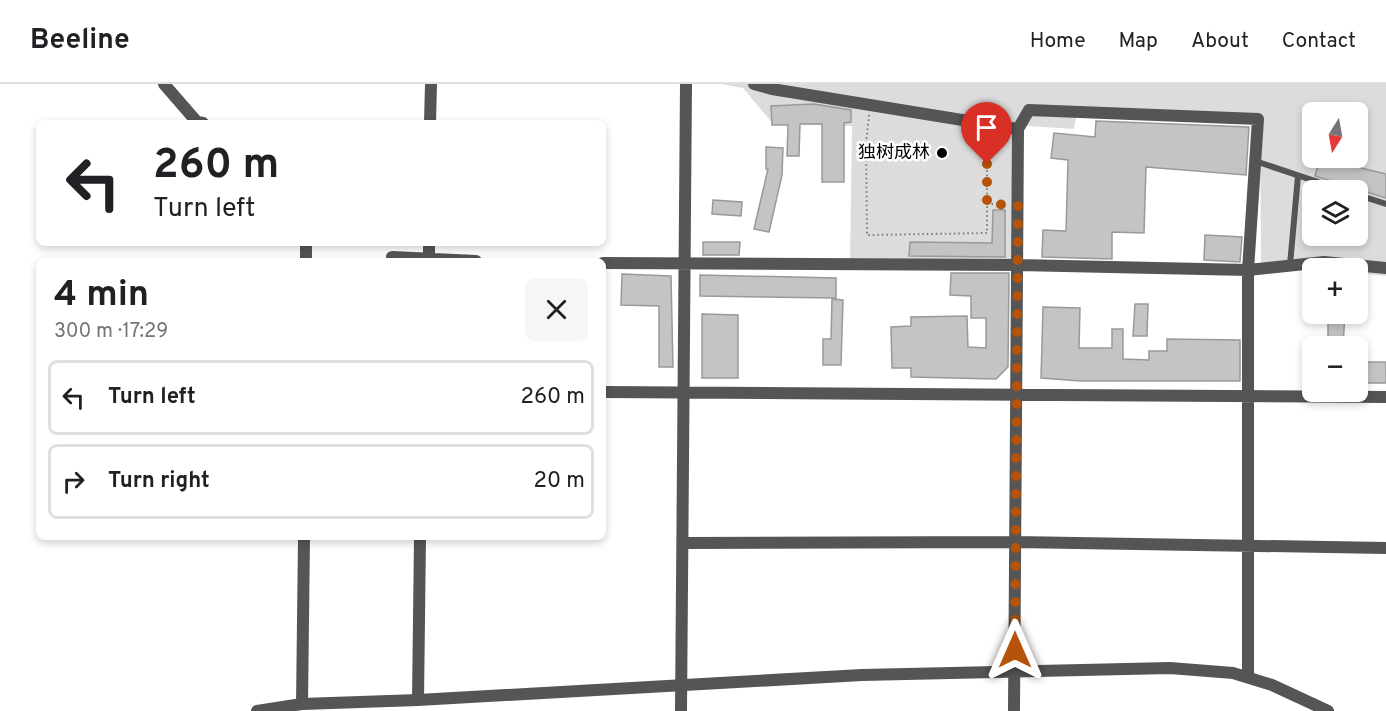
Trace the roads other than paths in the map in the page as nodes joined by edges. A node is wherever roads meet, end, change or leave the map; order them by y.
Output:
1 (164, 84) edge
2 (431, 84) edge
3 (686, 84) edge
4 (754, 84) edge
5 (195, 120) edge
6 (430, 120) edge
7 (1018, 129) junction
8 (1255, 161) junction
9 (1298, 176) junction
10 (1311, 180) edge
11 (1368, 198) edge
12 (1386, 204) edge
13 (392, 257) dead end
14 (404, 258) edge
15 (606, 263) edge
16 (686, 263) junction
17 (1018, 265) junction
18 (1290, 266) junction
19 (1386, 268) edge
20 (1248, 270) junction
21 (606, 392) edge
22 (685, 393) junction
23 (1017, 394) junction
24 (1249, 396) junction
25 (1386, 397) edge
26 (304, 540) edge
27 (420, 540) edge
28 (1016, 542) junction
29 (682, 543) junction
30 (1248, 546) junction
31 (1386, 548) edge
32 (1015, 672) junction
33 (1248, 677) junction
34 (681, 685) junction
35 (418, 700) junction
36 (302, 704) junction
37 (257, 711) edge
38 (681, 711) edge
39 (1014, 711) edge
40 (1328, 711) edge

1 - 5 street
2 - 6 street
3 - 16 street
4 - 7 street
7 - 8 street
7 - 17 street
8 - 9 lane
8 - 20 street
9 - 10 lane
9 - 18 lane
11 - 12 lane
13 - 14 street
15 - 16 street
16 - 17 street
16 - 22 street
17 - 20 street
17 - 23 street
18 - 19 street
18 - 20 street
20 - 24 street
21 - 22 street
22 - 23 street
22 - 29 street
23 - 24 street
23 - 28 street
24 - 25 street
24 - 30 street
26 - 36 street
27 - 35 street
28 - 29 street
28 - 30 street
28 - 32 street
29 - 34 street
30 - 31 street
30 - 33 street
32 - 33 street
32 - 34 street
32 - 39 street
33 - 40 street
34 - 35 street
34 - 38 street
35 - 36 street
36 - 37 street

